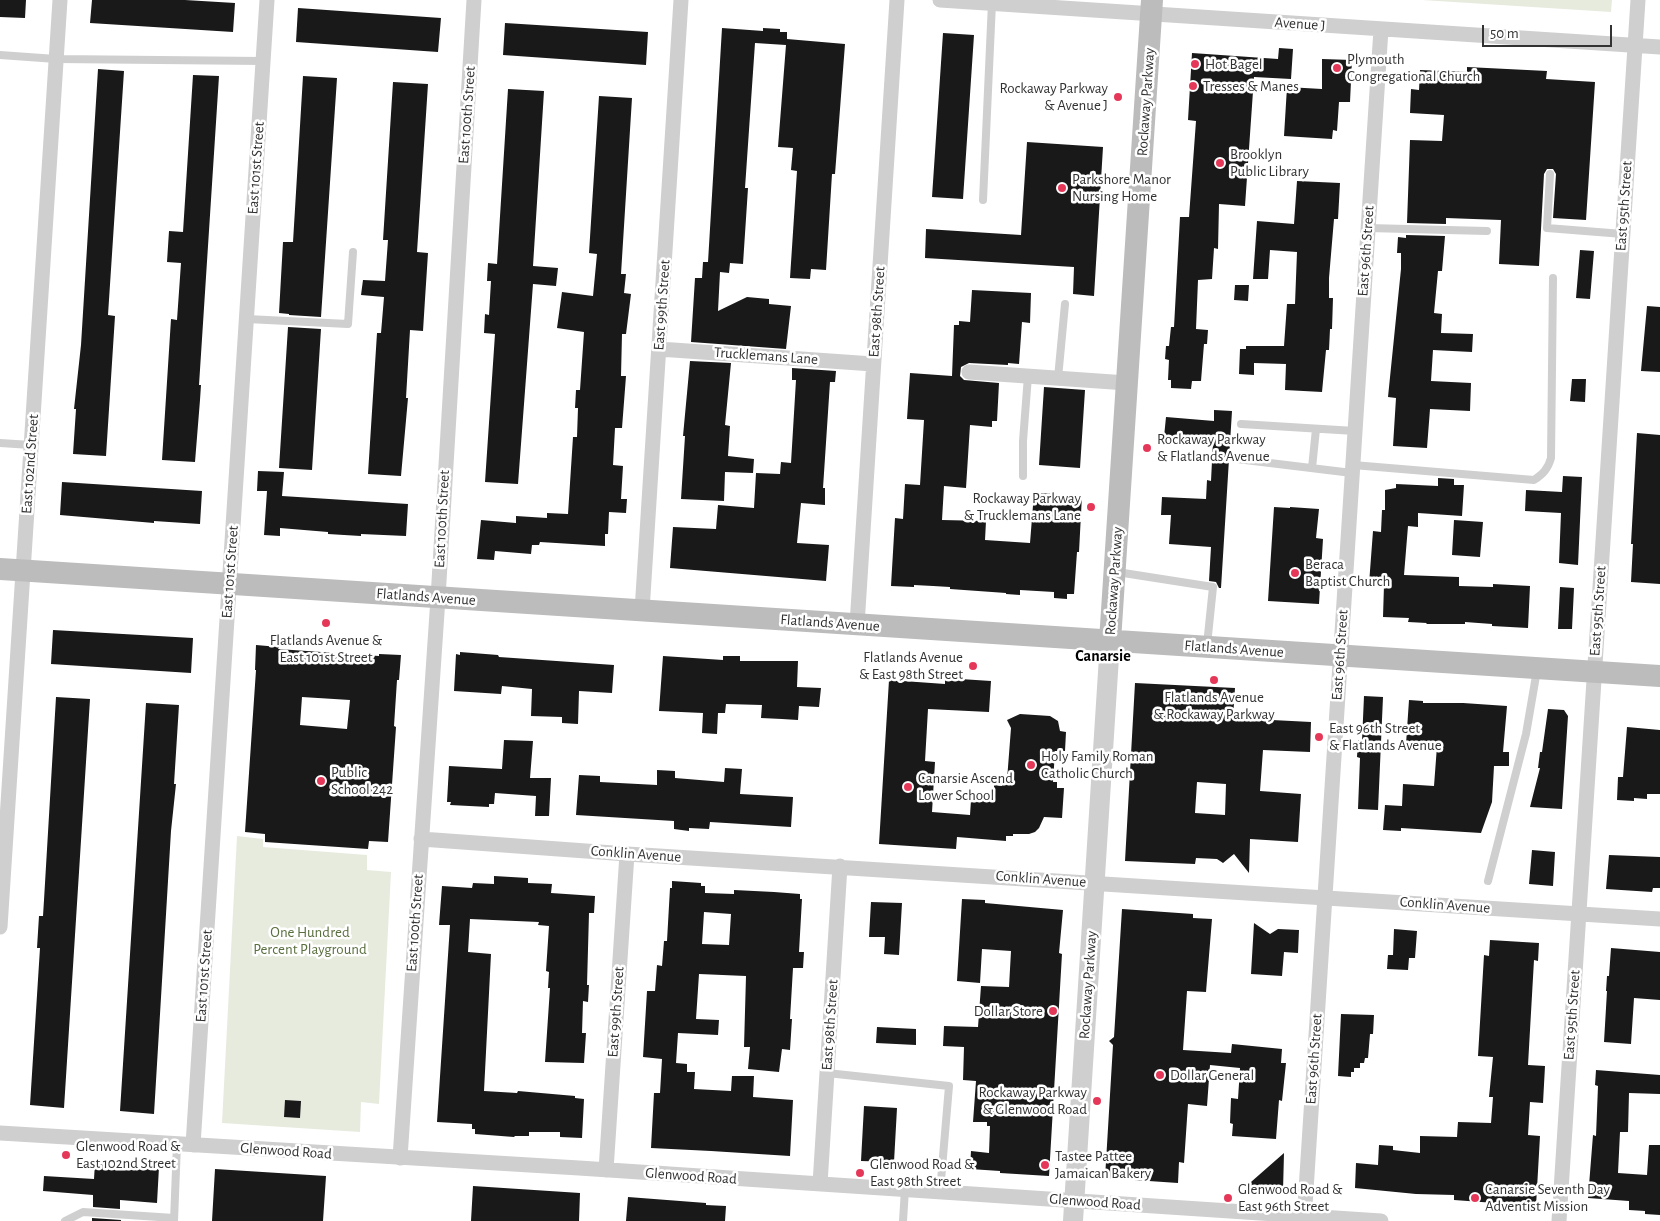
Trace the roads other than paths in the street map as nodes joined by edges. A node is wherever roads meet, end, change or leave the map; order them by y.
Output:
1 (60, 0) edge
2 (267, 0) edge
3 (474, 0) edge
4 (681, 0) edge
5 (897, 0) edge
6 (940, 0) edge
7 (1638, 0) edge
8 (1002, 3) edge
9 (1152, 7) edge
10 (1381, 29) junction
11 (1635, 45) junction
12 (1660, 47) edge
13 (0, 55) edge
14 (56, 59) junction
15 (263, 61) junction
16 (1550, 174) dead end
17 (984, 200) dead end
18 (1368, 228) junction
19 (1486, 231) dead end
20 (1623, 234) junction
21 (353, 252) dead end
22 (1553, 278) dead end
23 (1066, 304) dead end
24 (247, 319) junction
25 (659, 349) junction
26 (873, 364) junction
27 (969, 372) dead end
28 (1028, 376) junction
29 (1058, 378) junction
30 (1127, 383) junction
31 (1241, 424) dead end
32 (1316, 429) junction
33 (1355, 431) junction
34 (0, 443) edge
35 (31, 446) junction
36 (1238, 459) dead end
37 (1312, 468) junction
38 (1352, 469) junction
39 (1023, 476) dead end
40 (0, 569) edge
41 (23, 571) junction
42 (1115, 572) junction
43 (229, 584) junction
44 (438, 598) junction
45 (642, 611) junction
46 (857, 625) junction
47 (1110, 641) junction
48 (1206, 647) junction
49 (1340, 656) junction
50 (1538, 668) junction
51 (1594, 672) junction
52 (1660, 676) edge
53 (421, 839) junction
54 (627, 854) junction
55 (840, 866) junction
56 (1488, 881) dead end
57 (1095, 883) junction
58 (1325, 897) junction
59 (1579, 914) junction
60 (1660, 920) edge
61 (0, 928) edge
62 (827, 1073) junction
63 (0, 1133) edge
64 (177, 1144) junction
65 (193, 1145) junction
66 (400, 1158) junction
67 (606, 1170) junction
68 (820, 1184) junction
69 (905, 1190) junction
70 (940, 1192) junction
71 (1074, 1200) junction
72 (174, 1219) edge
73 (1304, 1219) edge
74 (65, 1221) edge
75 (904, 1221) edge
76 (1073, 1221) edge
77 (1381, 1221) edge
78 (1559, 1221) edge

1 - 14 street, East 102nd Street
2 - 15 street, East 101st Street
3 - 44 street, East 100th Street
4 - 25 street, East 99th Street
5 - 26 street, East 98th Street
6 - 8 street, Avenue J
7 - 11 street, East 95th Street
8 - 9 street, Avenue J
8 - 17 lane
9 - 10 street, Avenue J
9 - 30 main road, Rockaway Parkway
10 - 11 street, Avenue J
10 - 18 street, East 96th Street
11 - 12 street, Avenue J
11 - 20 street, East 95th Street
13 - 14 lane
14 - 15 lane
14 - 35 street, East 102nd Street
15 - 24 street, East 101st Street
16 - 20 lane
18 - 19 lane
18 - 33 street, East 96th Street
20 - 51 street, East 95th Street
21 - 24 lane
22 - 38 lane
23 - 29 lane
24 - 43 street, East 101st Street
25 - 26 street, Trucklemans Lane
25 - 45 street, East 99th Street
26 - 46 street, East 98th Street
27 - 28 street
28 - 29 street
28 - 39 lane
29 - 30 street
30 - 42 main road, Rockaway Parkway
31 - 32 lane
32 - 33 lane
32 - 37 lane
33 - 38 street, East 96th Street
34 - 35 lane
35 - 41 street, East 102nd Street
36 - 37 lane
37 - 38 lane
38 - 49 street, East 96th Street
40 - 41 main road, Flatlands Avenue
41 - 43 main road, Flatlands Avenue
41 - 61 street, East 102nd Street
42 - 47 main road, Rockaway Parkway
42 - 48 lane
43 - 44 main road, Flatlands Avenue
43 - 65 street, East 101st Street
44 - 45 main road, Flatlands Avenue
44 - 53 street, East 100th Street
45 - 46 main road, Flatlands Avenue
46 - 47 main road, Flatlands Avenue
47 - 48 main road, Flatlands Avenue
47 - 57 street, Rockaway Parkway
48 - 49 main road, Flatlands Avenue
49 - 50 main road, Flatlands Avenue
49 - 58 street, East 96th Street
50 - 51 main road, Flatlands Avenue
50 - 56 lane
51 - 52 main road, Flatlands Avenue
51 - 59 street, East 95th Street
53 - 54 street, Conklin Avenue
53 - 66 street, East 100th Street
54 - 55 street, Conklin Avenue
54 - 67 street, East 99th Street
55 - 57 street, Conklin Avenue
55 - 62 street, East 98th Street
57 - 58 street, Conklin Avenue
57 - 71 street, Rockaway Parkway
58 - 59 street, Conklin Avenue
58 - 73 street, East 96th Street
59 - 60 street, Conklin Avenue
59 - 78 street, East 95th Street
62 - 68 street, East 98th Street
62 - 70 lane
63 - 64 street, Glenwood Road
64 - 65 street, Glenwood Road
64 - 72 lane
65 - 66 street, Glenwood Road
66 - 67 street, Glenwood Road
67 - 68 street, Glenwood Road
68 - 69 street, Glenwood Road
69 - 70 street, Glenwood Road
69 - 75 lane
70 - 71 street, Glenwood Road
71 - 73 street, Glenwood Road
71 - 76 street, Rockaway Parkway
72 - 74 lane
73 - 77 street, Glenwood Road

